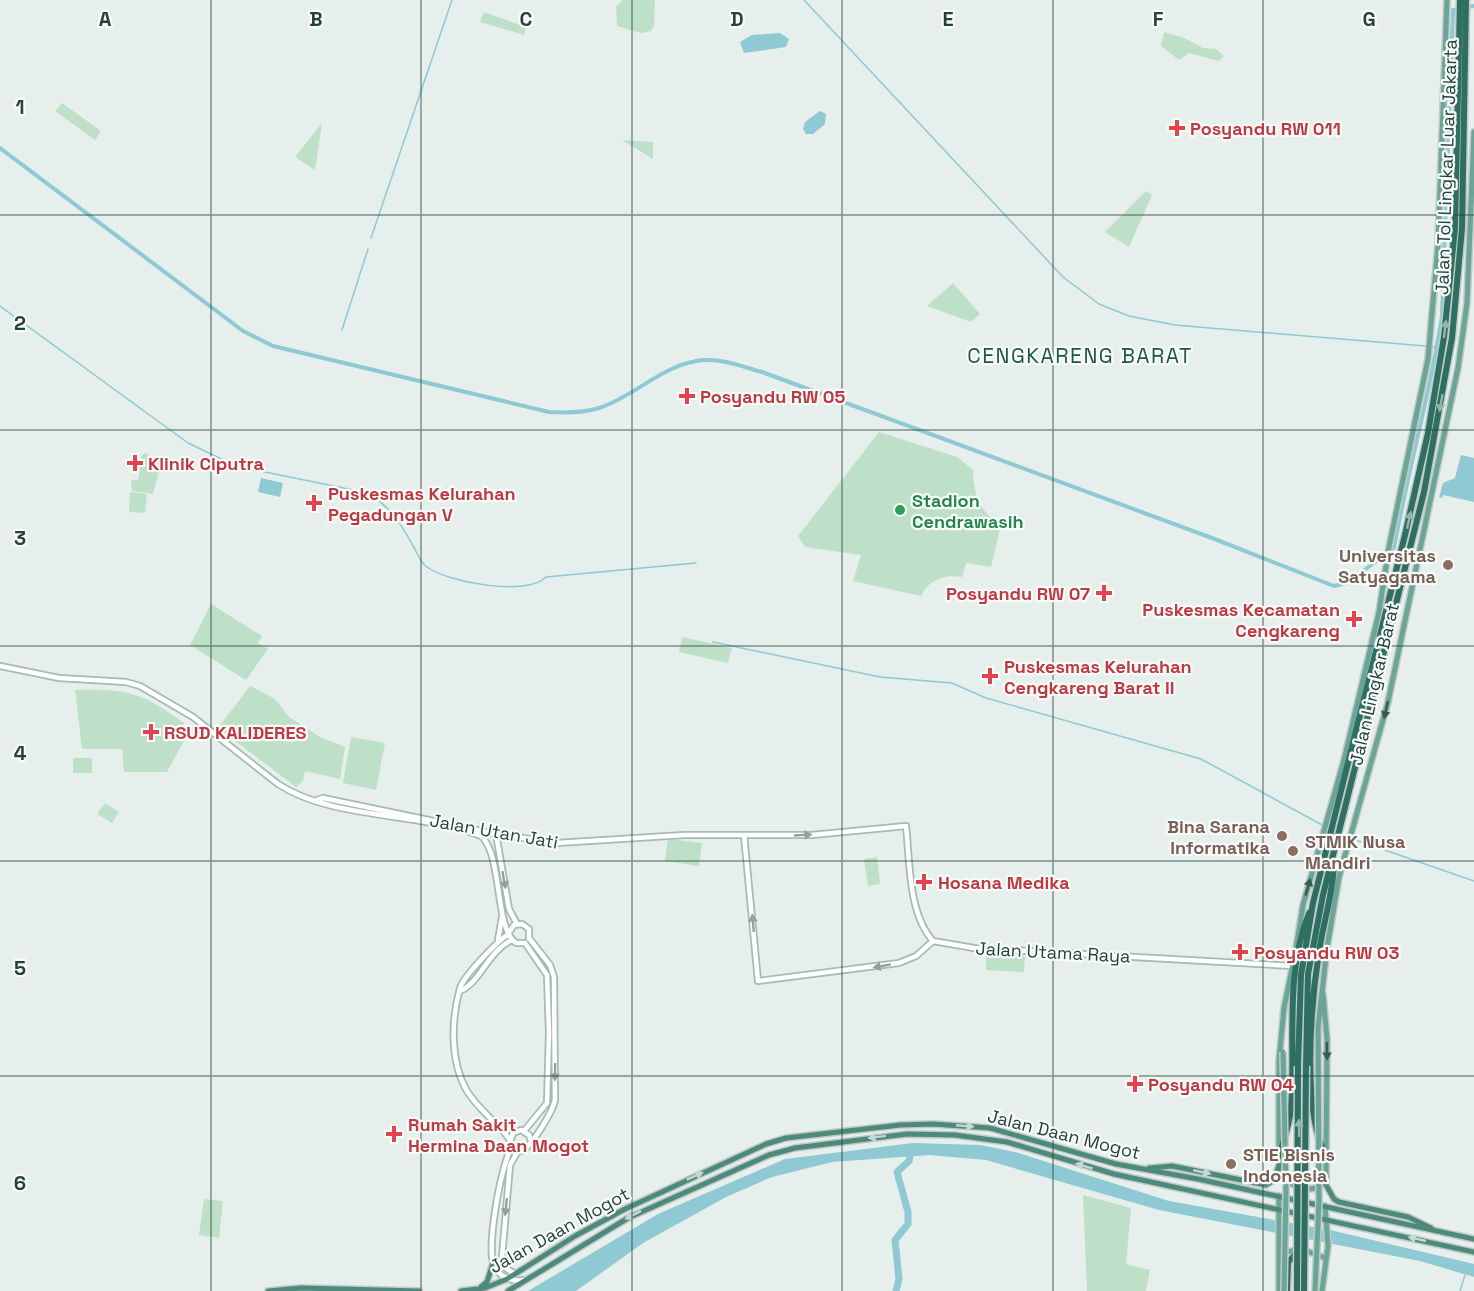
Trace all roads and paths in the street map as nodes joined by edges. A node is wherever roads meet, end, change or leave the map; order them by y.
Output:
1 (1448, 0) edge
2 (1460, 0) edge
3 (1466, 0) edge
4 (1463, 12) junction
5 (1474, 132) edge
6 (0, 666) edge
7 (334, 802) junction
8 (1330, 822) junction
9 (496, 834) junction
10 (503, 835) junction
11 (740, 836) junction
12 (752, 836) junction
13 (1326, 838) junction
14 (497, 841) junction
15 (745, 844) junction
16 (1332, 859) junction
17 (1313, 903) junction
18 (501, 908) junction
19 (517, 924) junction
20 (509, 933) junction
21 (529, 938) junction
22 (498, 940) junction
23 (512, 940) junction
24 (933, 941) junction
25 (525, 943) junction
26 (1293, 966) junction
27 (1289, 986) junction
28 (460, 988) junction
29 (1323, 993) junction
30 (903, 1124) junction
31 (504, 1130) junction
32 (524, 1131) junction
33 (513, 1133) junction
34 (904, 1134) junction
35 (510, 1140) junction
36 (531, 1141) junction
37 (512, 1147) junction
38 (518, 1151) junction
39 (1327, 1157) junction
40 (1279, 1162) junction
41 (1145, 1170) junction
42 (1326, 1182) junction
43 (671, 1187) junction
44 (661, 1192) junction
45 (676, 1195) junction
46 (1279, 1197) junction
47 (664, 1201) junction
48 (1325, 1207) junction
49 (1279, 1209) junction
50 (1402, 1216) junction
51 (1327, 1219) junction
52 (1389, 1221) junction
53 (494, 1233) junction
54 (1443, 1233) junction
55 (503, 1234) junction
56 (1474, 1239) edge
57 (1301, 1249) junction
58 (1474, 1251) edge
59 (1280, 1256) junction
60 (1325, 1258) junction
61 (493, 1263) junction
62 (516, 1274) junction
63 (507, 1279) junction
64 (526, 1280) junction
65 (477, 1289) junction
66 (268, 1291) edge
67 (385, 1291) edge
68 (392, 1291) edge
69 (419, 1291) edge
70 (461, 1291) edge
71 (508, 1291) edge
72 (1283, 1291) edge
73 (1297, 1291) edge
74 (1304, 1291) edge
75 (1315, 1291) edge
76 (1322, 1291) edge

1 - 8 main road
2 - 4 highway, Jalan Tol Lingkar Luar Jakarta
3 - 4 highway, Jalan Tol Lingkar Luar Jakarta
8 -> 4 highway, Jalan Tol Lingkar Luar Jakarta
4 -> 16 highway, Jalan Tol Lingkar Luar Jakarta
5 -> 29 main road, Jalan Lingkar Barat
6 - 7 main road, Jalan Utan Jati
7 - 9 main road, Jalan Utan Jati
7 - 18 main road, Jalan Utan Jati
8 - 13 highway, Jalan Tol Lingkar Luar Jakarta
9 - 10 main road, Jalan Utan Jati
9 - 14 main road
10 - 11 main road, Jalan Utan Jati
10 - 14 main road
11 - 12 main road, Jalan Utan Jati
11 - 15 main road
12 - 15 main road
12 -> 24 main road, Jalan Utan Jati
13 - 17 highway, Jalan Tol Lingkar Luar Jakarta
26 -> 13 main road
14 -> 19 main road
24 -> 15 main road
16 - 39 highway
16 - 74 highway, Jalan Tol Lingkar Luar Jakarta, bridge
17 - 40 highway
73 -> 17 highway, Jalan Tol Lingkar Luar Jakarta, bridge
18 - 20 main road
18 - 22 main road
19 - 20 main road
19 - 21 main road
20 - 22 main road
20 - 23 main road
21 - 25 main road
21 -> 36 main road
22 - 28 main road
23 - 25 main road
23 - 28 main road
24 - 26 main road, Jalan Utama Raya
25 - 32 main road
26 - 27 main road
27 - 40 main road
27 - 72 main road, bridge
28 - 31 main road
29 -> 39 main road, Jalan Lingkar Barat
29 - 75 main road, Jalan Lingkar Barat, bridge
30 - 34 highway
30 -> 41 highway, Jalan Daan Mogot
43 -> 30 highway, Jalan Daan Mogot
31 - 33 main road
31 - 35 main road
32 - 33 main road
32 - 36 main road
33 - 35 main road
34 -> 45 highway, Jalan Daan Mogot
49 -> 34 highway, Jalan Daan Mogot
35 - 37 main road
36 - 38 main road
37 - 38 main road
37 - 53 main road
38 -> 55 main road
39 - 42 main road, Jalan Lingkar Barat
41 -> 40 highway
40 - 42 main road
41 - 46 highway, Jalan Daan Mogot
42 - 50 highway
43 - 44 highway, Jalan Daan Mogot
43 - 45 highway
44 - 47 highway
44 - 62 highway, Jalan Daan Mogot
45 - 47 highway, Jalan Daan Mogot
46 - 48 highway, Jalan Daan Mogot
46 - 49 main road
47 -> 64 highway, Jalan Daan Mogot
48 - 51 main road
48 - 52 highway, Jalan Daan Mogot
49 - 51 highway, Jalan Daan Mogot
49 - 59 main road
50 - 52 highway
50 - 54 highway
58 -> 51 highway, Jalan Daan Mogot
51 - 60 main road
52 - 54 highway, Jalan Daan Mogot
53 - 55 main road
53 - 61 main road
54 - 56 highway, Jalan Daan Mogot
55 - 62 main road
57 - 59 main road
57 - 60 main road
57 - 72 highway
59 - 72 main road
60 - 76 main road
61 - 63 main road
61 - 65 highway
62 - 63 highway, Jalan Daan Mogot
63 - 64 main road
63 - 65 highway, Jalan Daan Mogot
64 - 71 highway, Jalan Daan Mogot
65 - 70 highway, Jalan Daan Mogot
66 - 67 highway
67 - 68 highway
68 - 69 highway

